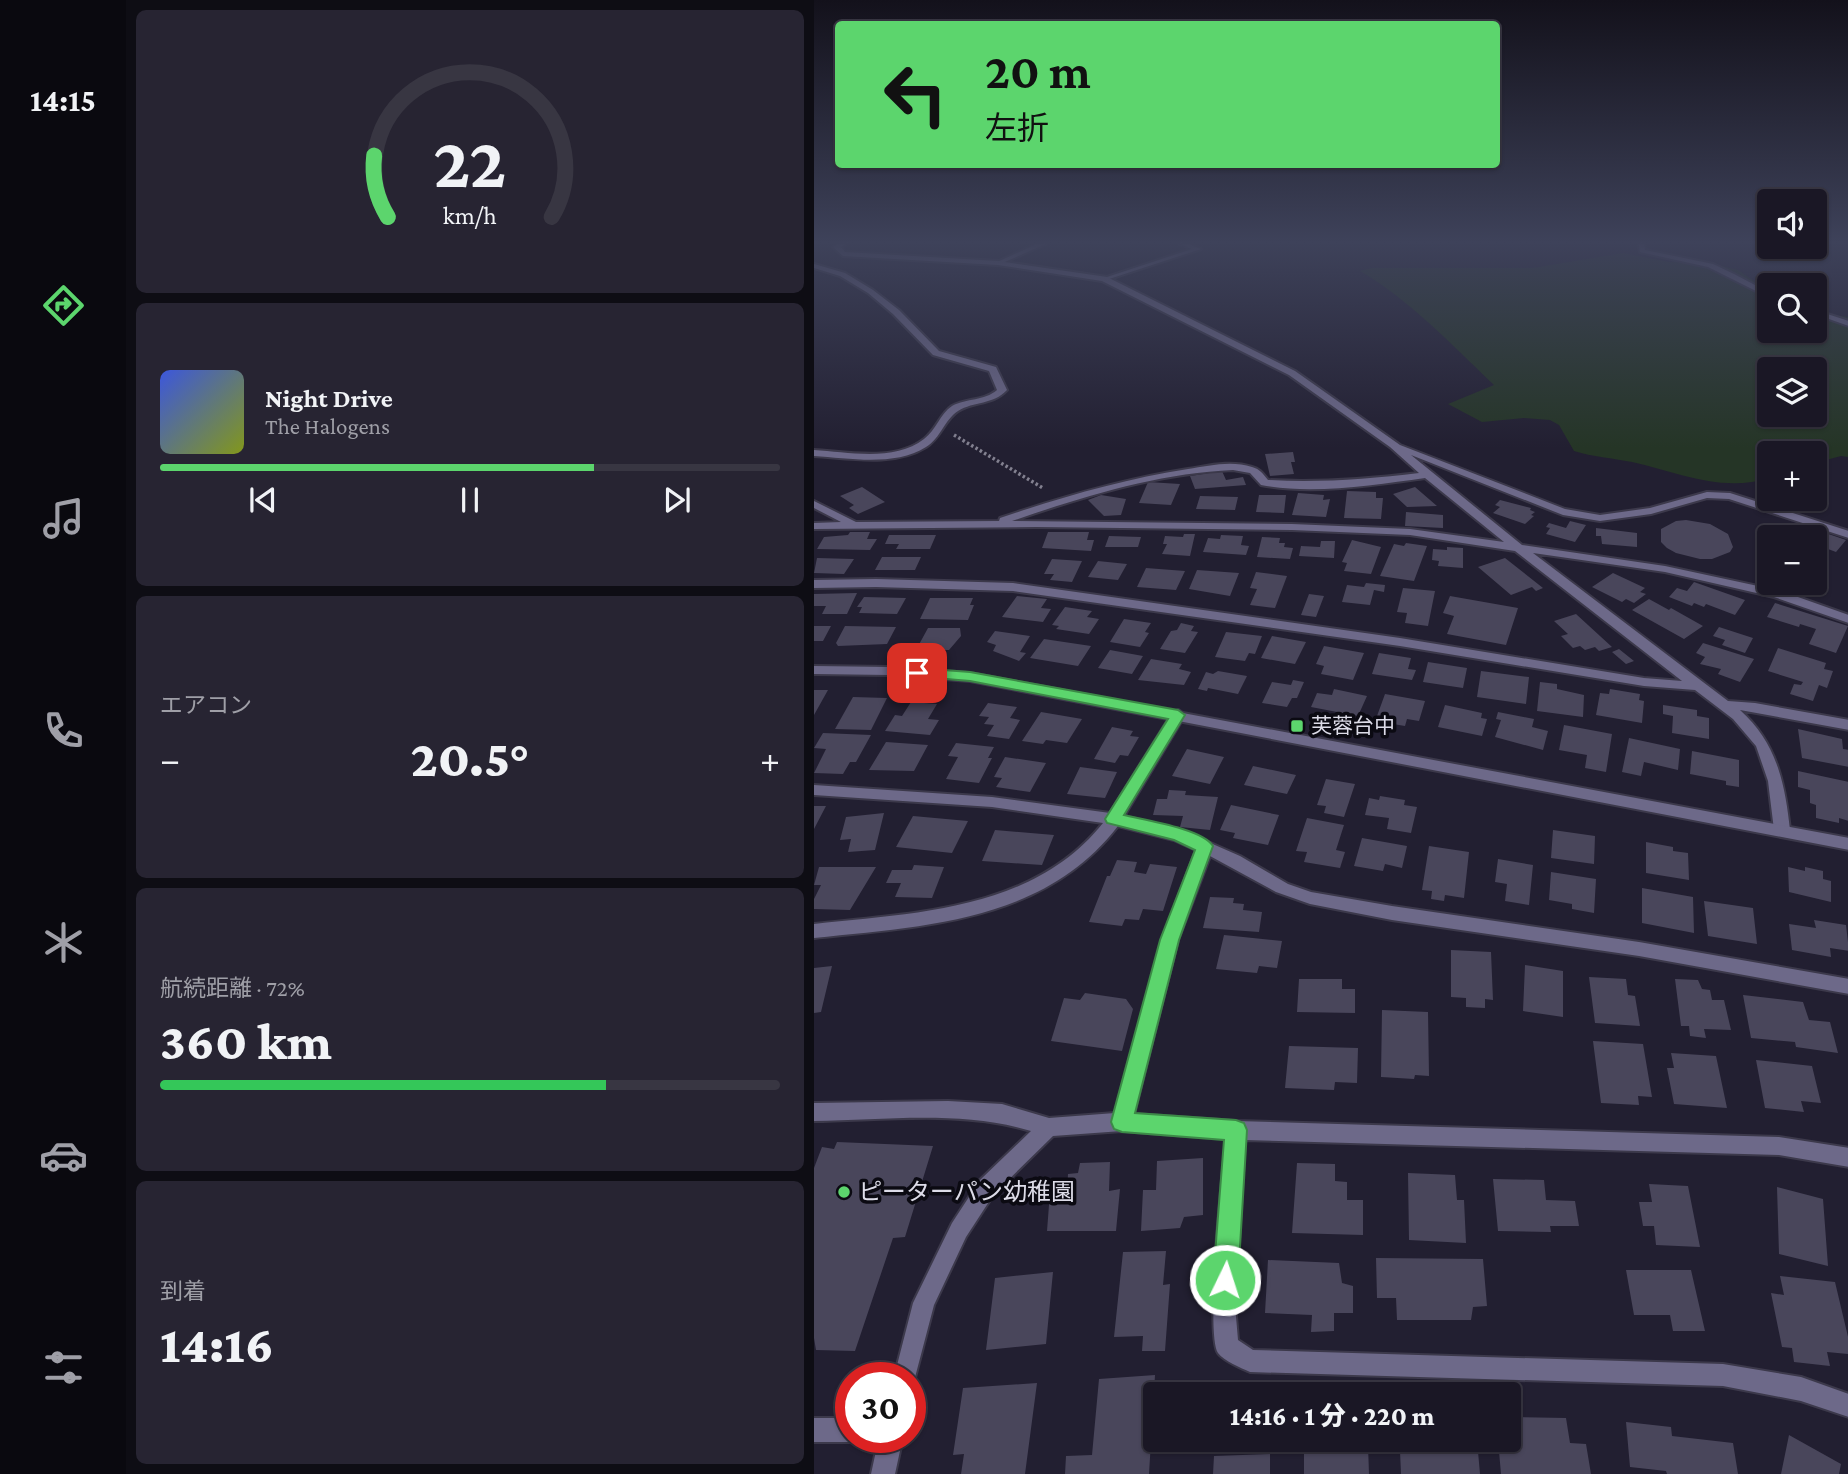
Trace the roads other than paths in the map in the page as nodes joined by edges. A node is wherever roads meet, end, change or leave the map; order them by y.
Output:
1 (895, 311) edge
2 (1168, 311) edge
3 (1827, 316) edge
4 (1848, 324) edge
5 (1394, 445) junction
6 (814, 453) edge
7 (1426, 475) junction
8 (814, 504) edge
9 (814, 526) edge
10 (856, 526) junction
11 (990, 526) junction
12 (1848, 535) edge
13 (1516, 546) junction
14 (814, 584) edge
15 (1848, 619) edge
16 (814, 670) edge
17 (1698, 686) junction
18 (1727, 705) junction
19 (1178, 715) junction
20 (1848, 725) edge
21 (814, 790) edge
22 (1113, 819) junction
23 (1782, 830) junction
24 (1848, 844) edge
25 (1205, 846) junction
26 (814, 931) edge
27 (1848, 987) edge
28 (814, 1112) edge
29 (1122, 1122) junction
30 (1049, 1126) junction
31 (1236, 1130) junction
32 (1848, 1158) edge
33 (909, 1362) edge
34 (1848, 1406) edge
35 (814, 1430) edge
36 (835, 1430) edge
37 (887, 1453) edge
38 (883, 1474) edge

1 - 6 street
2 - 5 street
3 - 4 lane
5 - 7 street
5 - 12 street
7 - 11 street
7 - 13 street
8 - 10 street
9 - 10 street
10 - 11 street
11 - 13 street
13 - 15 street
13 - 17 street
14 - 17 street
16 - 19 street
17 - 18 street
18 - 20 street
18 - 23 street
19 - 22 street
19 - 23 street
21 - 22 street
22 - 25 street
22 - 26 street
23 - 24 street
25 - 27 street
25 - 29 street
28 - 30 street
29 - 30 street
29 - 31 street
30 - 33 street
31 - 32 street
31 - 34 street
35 - 36 street
37 - 38 street

